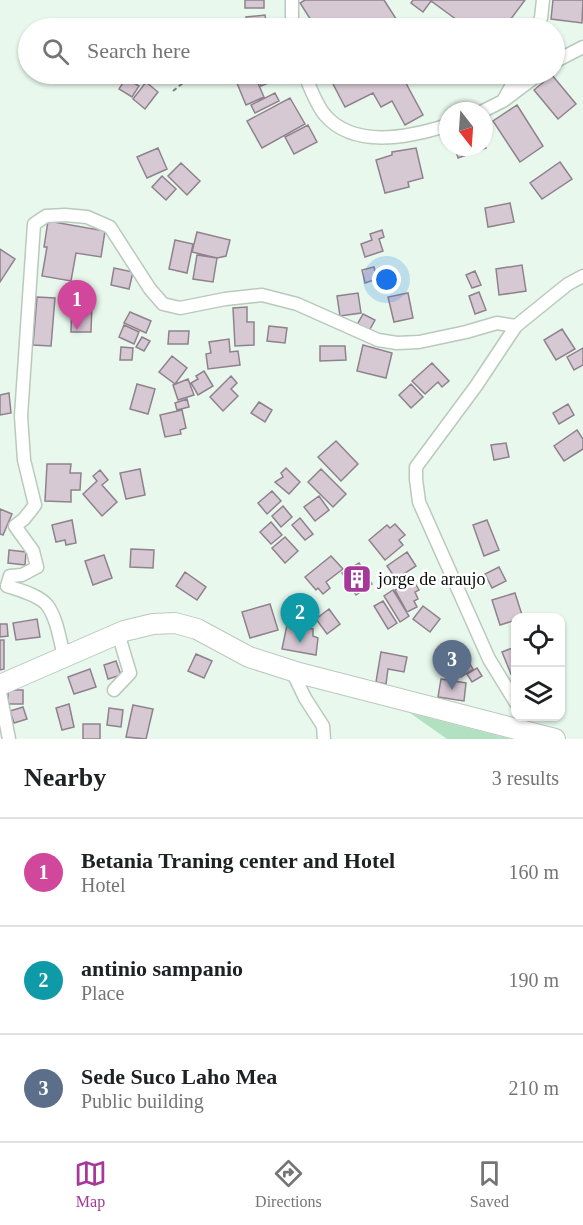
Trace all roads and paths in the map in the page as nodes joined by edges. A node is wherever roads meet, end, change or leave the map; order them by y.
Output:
1 (292, 0) edge
2 (543, 0) edge
3 (292, 18) edge
4 (541, 18) edge
5 (583, 47) edge
6 (565, 57) edge
7 (181, 84) edge
8 (309, 84) edge
9 (512, 84) edge
10 (526, 84) edge
11 (173, 90) dead end
12 (503, 101) junction
13 (493, 106) edge
14 (439, 128) edge
15 (583, 276) edge
16 (516, 326) junction
17 (118, 633) junction
18 (64, 656) junction
19 (292, 670) junction
20 (0, 685) edge
21 (114, 690) dead end
22 (0, 693) edge
23 (511, 695) edge
24 (528, 725) edge
25 (9, 739) edge
26 (324, 739) edge
27 (555, 739) edge

1 - 3 street
2 - 4 street
5 - 6 street
7 - 11 path
8 - 14 street
9 - 12 street
10 - 12 street
12 - 13 street
15 - 16 street
16 - 18 street
16 - 23 street
17 - 18 main road
17 - 19 main road
17 - 21 street
18 - 20 main road
19 - 24 main road
19 - 26 street
22 - 25 street
24 - 27 main road

